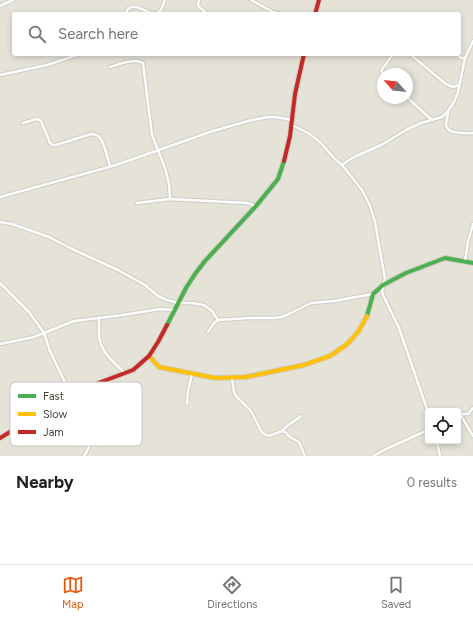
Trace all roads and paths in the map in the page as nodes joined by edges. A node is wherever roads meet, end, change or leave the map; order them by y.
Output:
1 (13, 0) edge
2 (165, 0) edge
3 (195, 0) edge
4 (251, 0) edge
5 (319, 0) edge
6 (199, 1) edge
7 (0, 6) edge
8 (126, 12) edge
9 (148, 12) edge
10 (158, 12) edge
11 (205, 12) edge
12 (273, 12) edge
13 (316, 12) edge
14 (473, 41) edge
15 (74, 56) edge
16 (304, 56) edge
17 (392, 56) edge
18 (412, 56) edge
19 (458, 56) edge
20 (465, 58) junction
21 (110, 66) dead end
22 (383, 68) edge
23 (0, 75) edge
24 (459, 85) junction
25 (413, 103) edge
26 (448, 111) junction
27 (432, 120) junction
28 (292, 122) junction
29 (22, 123) dead end
30 (473, 133) edge
31 (158, 151) junction
32 (342, 165) junction
33 (110, 166) junction
34 (0, 197) edge
35 (170, 199) junction
36 (137, 203) dead end
37 (256, 206) junction
38 (0, 222) edge
39 (473, 224) edge
40 (465, 261) junction
41 (473, 263) edge
42 (0, 283) edge
43 (383, 285) junction
44 (373, 294) junction
45 (179, 303) junction
46 (175, 310) junction
47 (99, 318) junction
48 (218, 320) junction
49 (208, 332) dead end
50 (44, 333) junction
51 (0, 344) edge
52 (149, 356) junction
53 (125, 373) junction
54 (193, 373) junction
55 (232, 378) junction
56 (65, 382) edge
57 (102, 382) edge
58 (187, 404) dead end
59 (427, 408) edge
60 (473, 408) edge
61 (461, 414) edge
62 (301, 416) dead end
63 (461, 417) edge
64 (282, 431) junction
65 (425, 431) edge
66 (10, 432) edge
67 (473, 436) edge
68 (0, 438) edge
69 (437, 444) edge
70 (89, 446) edge
71 (84, 456) edge
72 (304, 456) edge
73 (373, 456) edge
74 (440, 456) edge

1 - 7 street
2 - 10 street
3 - 6 street
4 - 12 street
5 - 13 street
6 - 11 street
8 - 9 street
14 - 20 street
15 - 23 street
16 - 28 street
17 - 22 street
18 - 24 street
19 - 20 street
20 - 24 street
21 - 31 street
24 - 26 street
25 - 27 street
26 - 27 street
26 - 30 street
27 - 32 street
28 - 31 street
28 - 32 street
28 - 37 street
29 - 33 street
31 - 33 street
31 - 35 street
32 - 43 street
33 - 34 street
35 - 36 street
35 - 37 street
37 - 45 street
38 - 45 street
39 - 40 street
40 - 41 street
40 - 43 street
42 - 50 street
43 - 44 street
43 - 59 street
44 - 48 street
44 - 55 street
45 - 46 street
45 - 48 street
46 - 47 street
46 - 52 street
47 - 50 street
47 - 53 street
48 - 49 street
50 - 51 street
50 - 56 street
52 - 53 street
52 - 54 street
53 - 57 street
54 - 55 street
54 - 58 street
55 - 64 street
60 - 61 street
62 - 64 street
63 - 67 street
64 - 72 street
65 - 73 street
66 - 68 street
69 - 74 street
70 - 71 street

